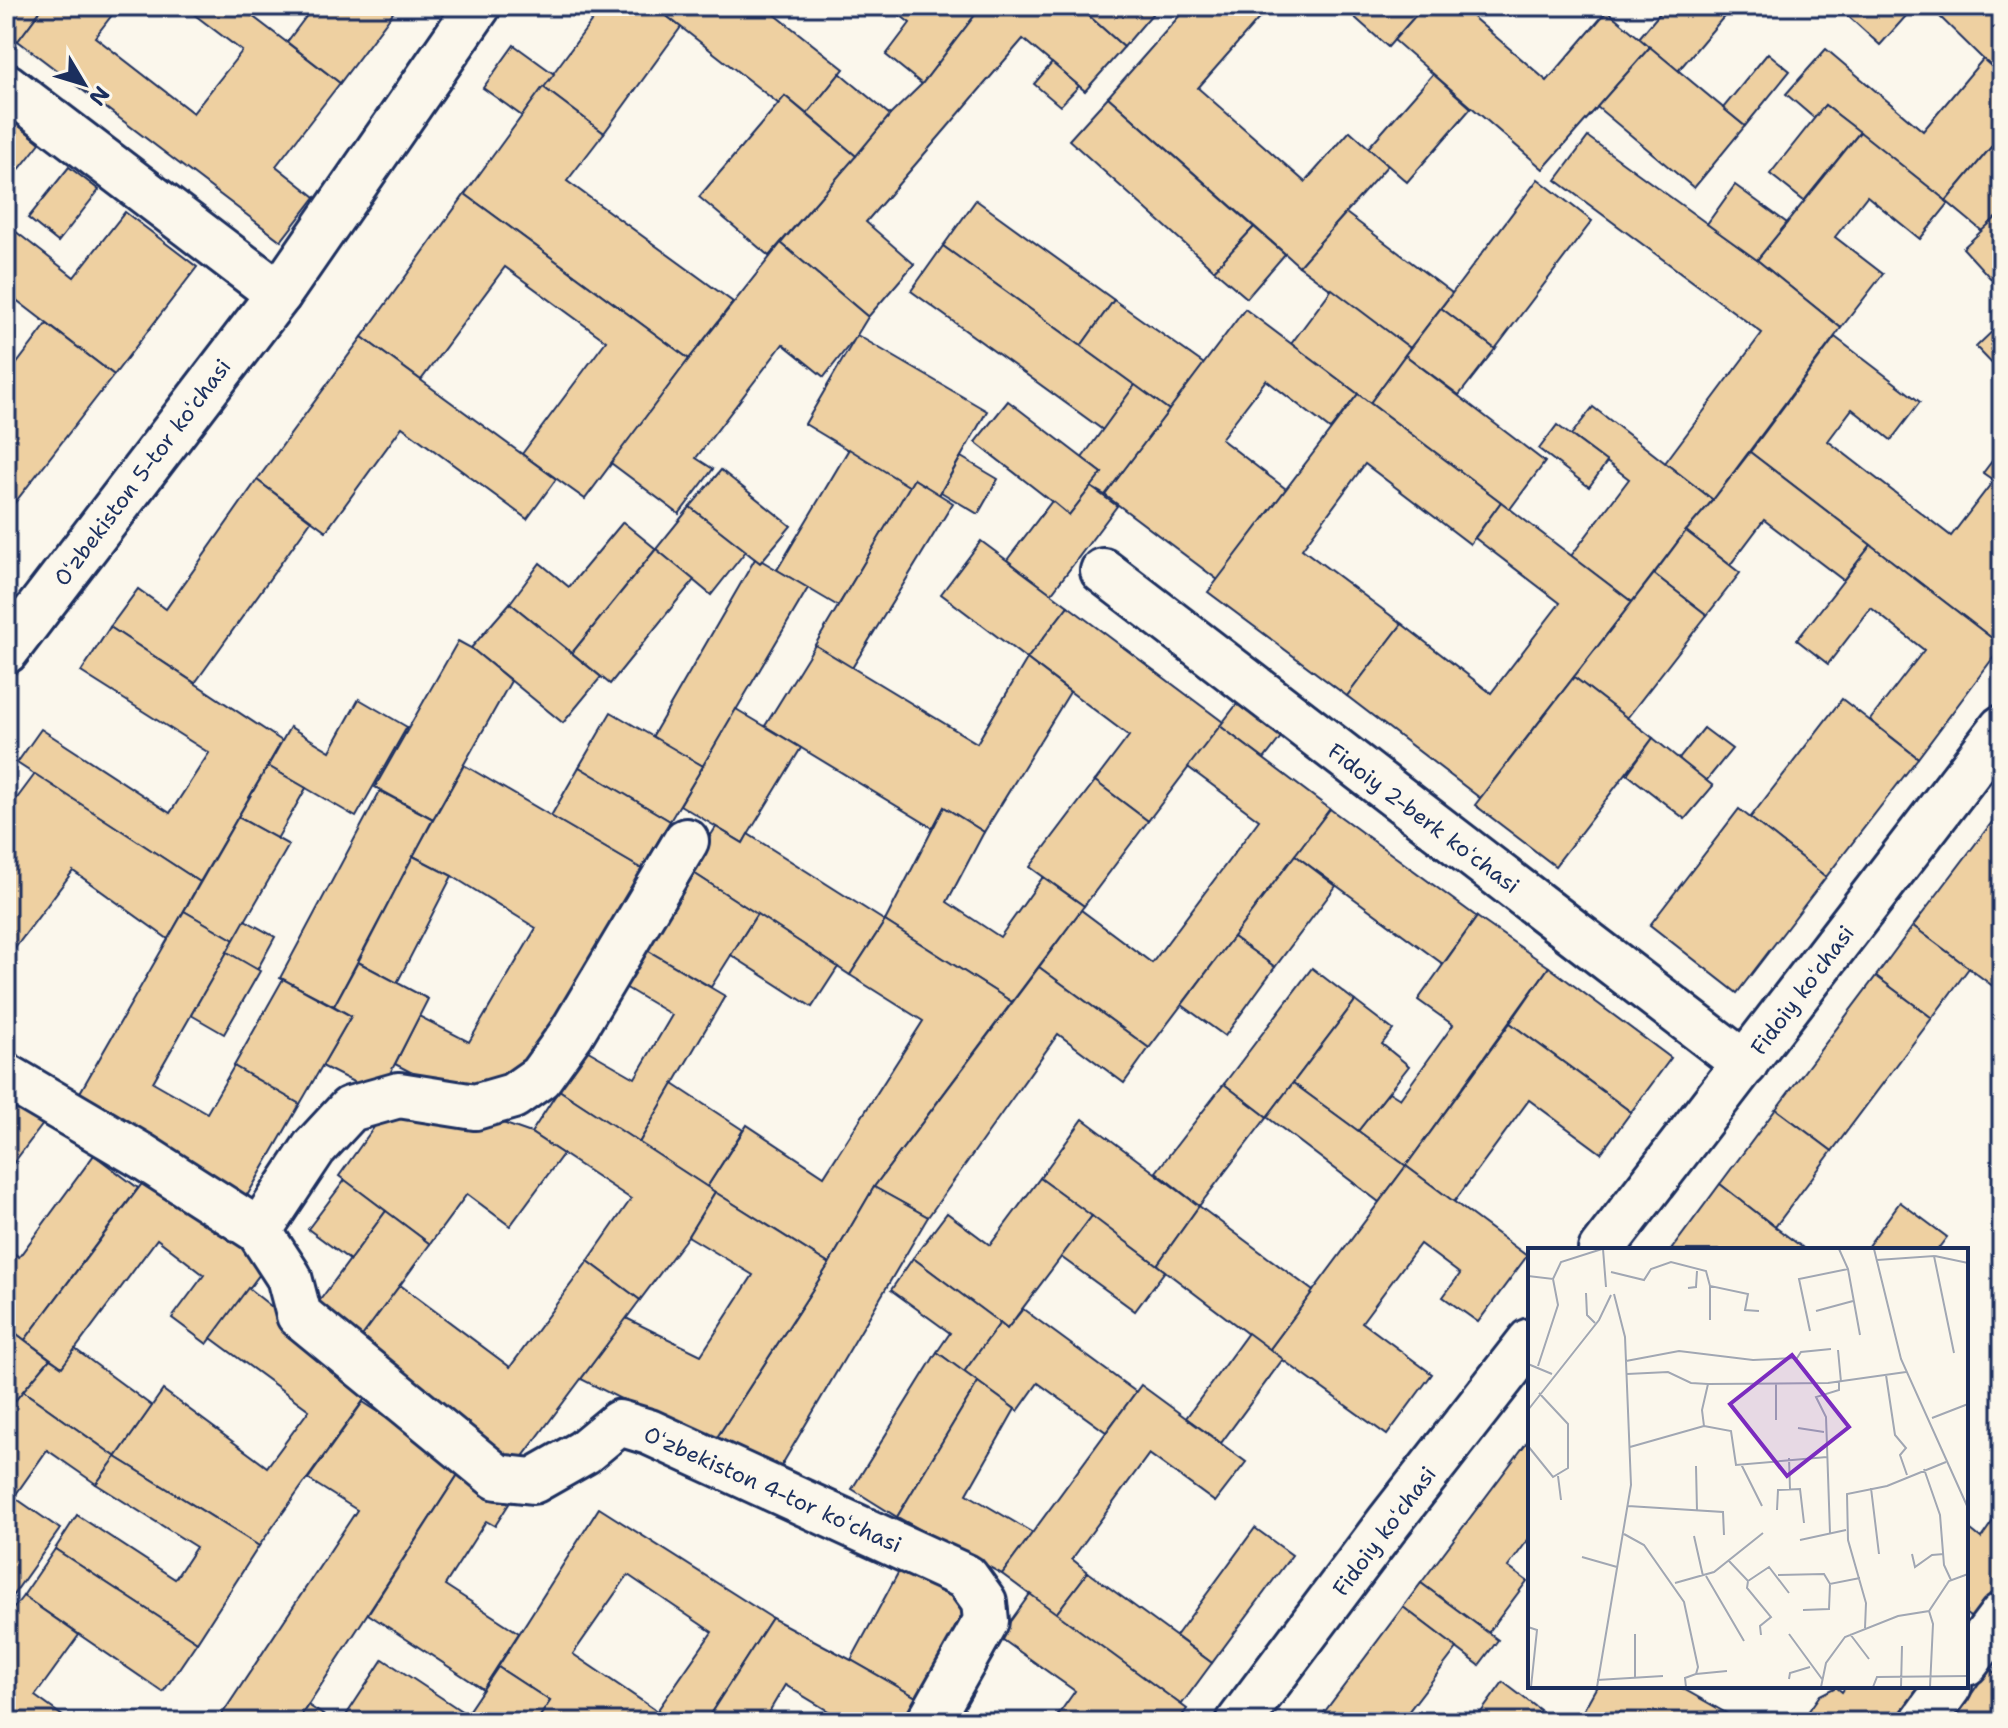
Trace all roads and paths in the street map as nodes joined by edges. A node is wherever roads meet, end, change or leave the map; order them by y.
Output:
1 (478, 6) edge
2 (6, 86) edge
3 (279, 294) junction
4 (1103, 571) dead end
5 (6, 651) edge
6 (2002, 728) edge
7 (686, 841) dead end
8 (1745, 1064) junction
9 (6, 1076) edge
10 (259, 1231) junction
11 (1603, 1248) edge
12 (1528, 1344) edge
13 (2002, 1615) edge
14 (1968, 1660) edge
15 (1948, 1688) edge
16 (929, 1722) edge
17 (1239, 1722) edge
18 (1923, 1722) edge

1 - 3 street, Oʻzbekiston 5-tor koʻchasi
2 - 3 street
3 - 5 street, Oʻzbekiston 5-tor koʻchasi
4 - 8 street, Fidoiy 2-berk koʻchasi
6 - 8 street, Fidoiy koʻchasi
7 - 10 street
8 - 11 street, Fidoiy koʻchasi
9 - 10 street, Oʻzbekiston 4-tor koʻchasi
10 - 16 street, Oʻzbekiston 4-tor koʻchasi
12 - 17 street, Fidoiy koʻchasi
13 - 14 street
15 - 18 street

